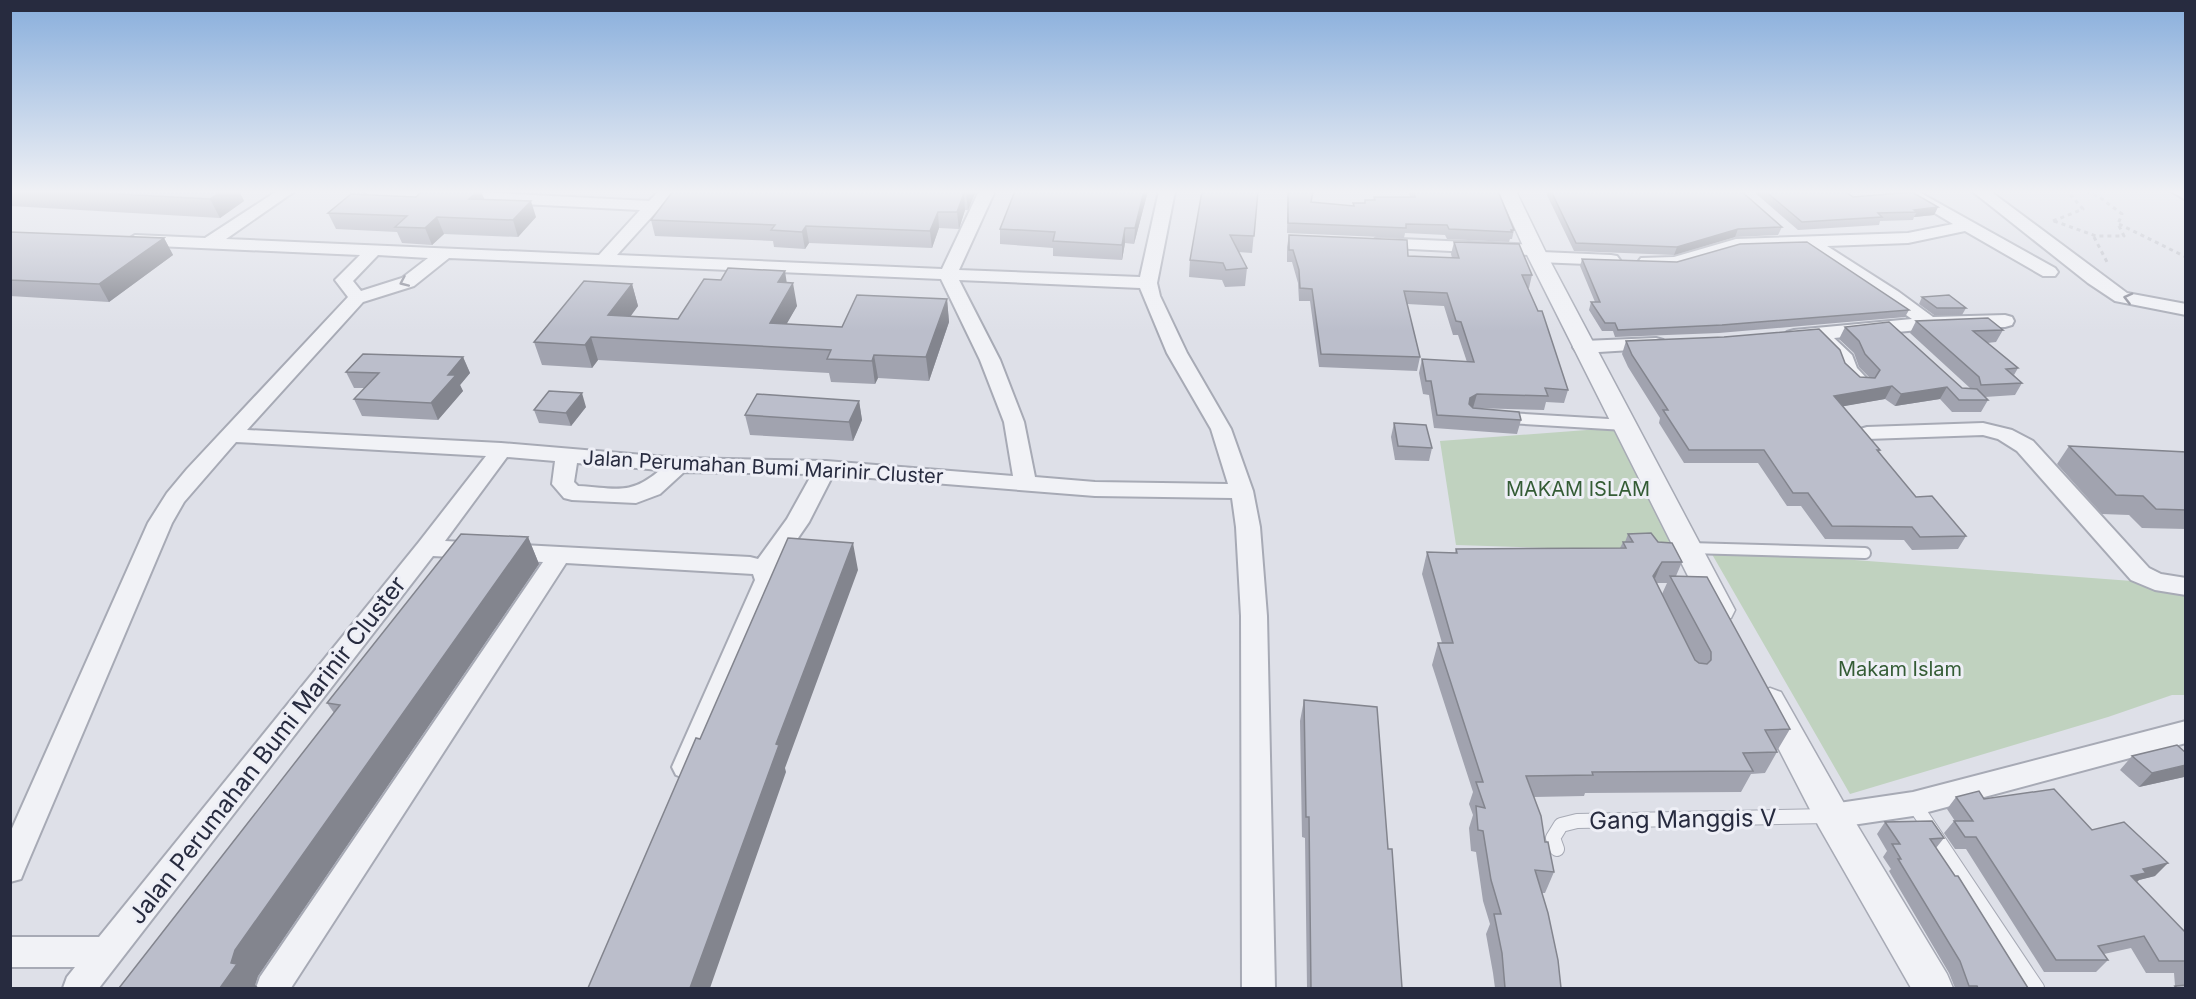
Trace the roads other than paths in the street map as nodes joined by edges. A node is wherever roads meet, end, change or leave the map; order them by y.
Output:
1 (217, 238) edge
2 (624, 238) edge
3 (965, 238) edge
4 (1157, 238) edge
5 (1528, 238) edge
6 (1798, 238) edge
7 (1910, 238) edge
8 (1988, 238) edge
9 (2040, 238) edge
10 (116, 239) edge
11 (1803, 241) junction
12 (209, 243) junction
13 (1363, 243) edge
14 (374, 250) junction
15 (445, 253) junction
16 (1536, 254) junction
17 (603, 260) junction
18 (2049, 272) dead end
19 (948, 275) junction
20 (1148, 283) junction
21 (357, 297) junction
22 (2186, 310) edge
23 (2005, 321) dead end
24 (1929, 323) junction
25 (1890, 327) junction
26 (1820, 334) junction
27 (1775, 337) edge
28 (1674, 343) edge
29 (1906, 343) edge
30 (1583, 347) junction
31 (1862, 384) edge
32 (1493, 417) edge
33 (1625, 425) junction
34 (1867, 433) edge
35 (229, 435) junction
36 (501, 450) junction
37 (567, 456) junction
38 (679, 465) junction
39 (826, 468) junction
40 (1025, 483) junction
41 (1242, 491) junction
42 (427, 548) junction
43 (1689, 548) junction
44 (1865, 553) dead end
45 (558, 556) junction
46 (764, 569) junction
47 (2186, 587) edge
48 (1732, 633) edge
49 (1755, 674) edge
50 (2170, 741) edge
51 (674, 795) edge
52 (1913, 804) junction
53 (1832, 816) junction
54 (1557, 849) dead end
55 (10, 869) edge
56 (10, 952) edge
57 (108, 952) junction
58 (79, 988) edge
59 (272, 988) edge
60 (1259, 988) edge
61 (1933, 988) edge
62 (2037, 988) edge

1 - 12 street
2 - 17 street
3 - 19 street
4 - 20 street
5 - 16 street
6 - 11 street
7 - 11 street
8 - 18 street
22 -> 9 street
10 - 12 street
11 - 16 street
11 - 24 street
12 - 14 street
13 - 16 street
14 - 15 street
14 - 21 street
15 - 17 street
15 -> 21 street
16 - 30 street
17 - 19 street
19 - 20 street
19 - 40 street
20 - 41 street
21 - 35 street
23 - 24 street
24 - 25 street
25 - 26 street
25 - 29 street
26 - 27 street
26 - 31 street
28 - 30 street
30 - 33 street
32 - 33 lane
33 - 43 street
34 - 47 street
35 - 36 street, Jalan Perumahan Bumi Marinir Cluster
35 - 55 street
36 - 37 street, Jalan Perumahan Bumi Marinir Cluster
36 - 42 street, Jalan Perumahan Bumi Marinir Cluster
37 - 38 street, Jalan Perumahan Bumi Marinir Cluster
37 - 38 street
38 - 39 street, Jalan Perumahan Bumi Marinir Cluster
39 - 40 street, Jalan Perumahan Bumi Marinir Cluster
39 - 46 street
40 - 41 street, Jalan Perumahan Bumi Marinir Cluster
41 - 60 street
42 - 45 street
42 - 57 street, Jalan Perumahan Bumi Marinir Cluster
43 - 44 lane
43 - 48 street
45 - 46 street
45 - 59 street
46 - 51 street
49 - 53 street
50 - 52 street
52 - 53 street
52 - 62 lane
53 - 54 lane, Gang Manggis V
53 - 61 street
56 - 57 street
57 - 58 street, Jalan Perumahan Bumi Marinir Cluster

